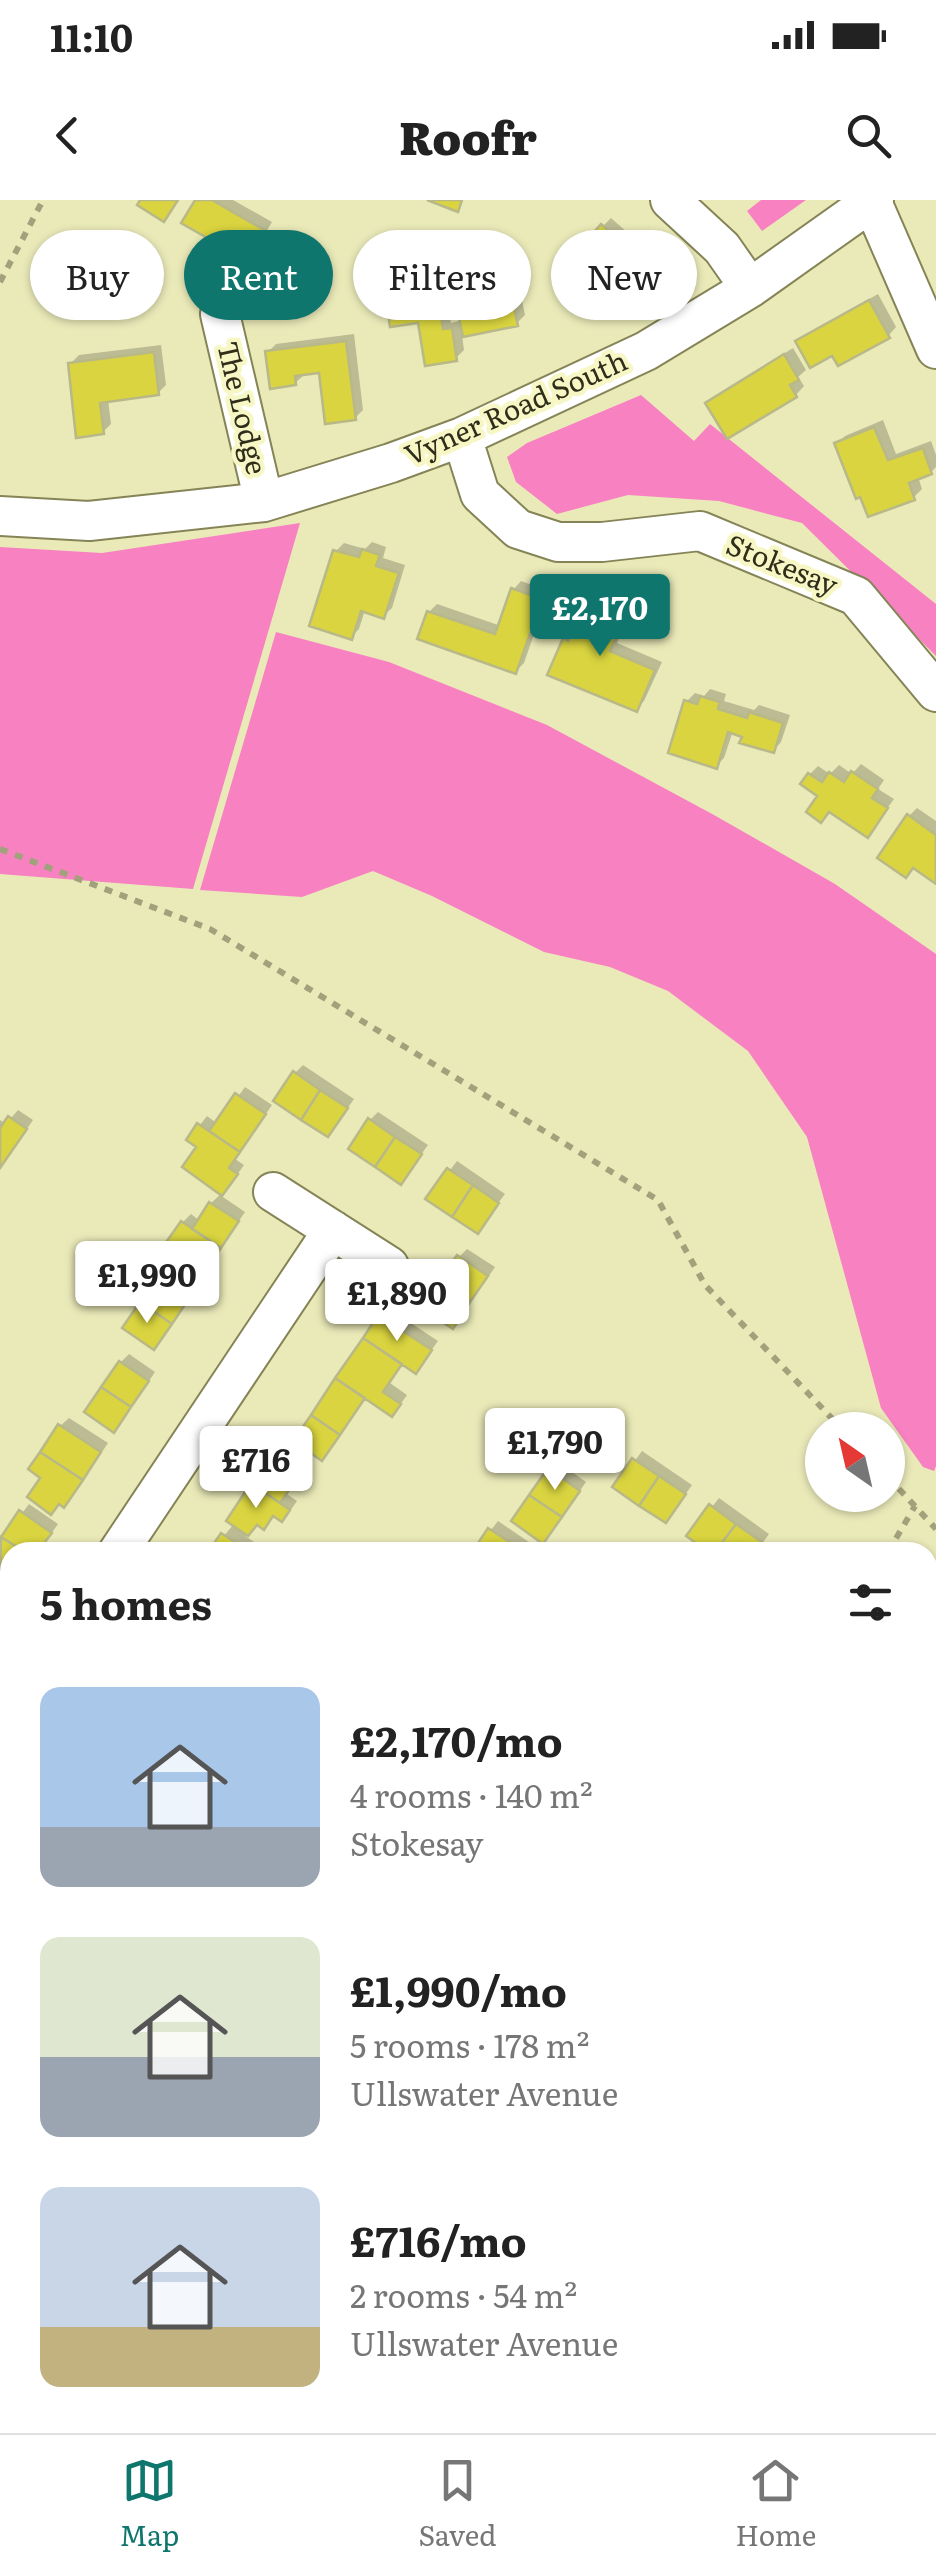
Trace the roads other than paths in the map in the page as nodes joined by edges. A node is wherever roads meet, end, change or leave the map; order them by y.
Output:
1 (670, 200) edge
2 (873, 201) edge
3 (750, 288) junction
4 (221, 320) edge
5 (936, 349) edge
6 (462, 437) junction
7 (264, 502) junction
8 (0, 516) edge
9 (936, 692) edge
10 (273, 1192) dead end
11 (333, 1230) junction
12 (389, 1266) dead end
13 (125, 1542) edge

1 - 3 street
2 - 3 street, Vyner Road South
2 - 5 street
3 - 6 street, Vyner Road South
4 - 7 street, The Lodge
6 - 7 street, Vyner Road South
6 - 9 street, Stokesay
7 - 8 street, Vyner Road South
10 - 11 street
11 - 12 street
11 - 13 street

